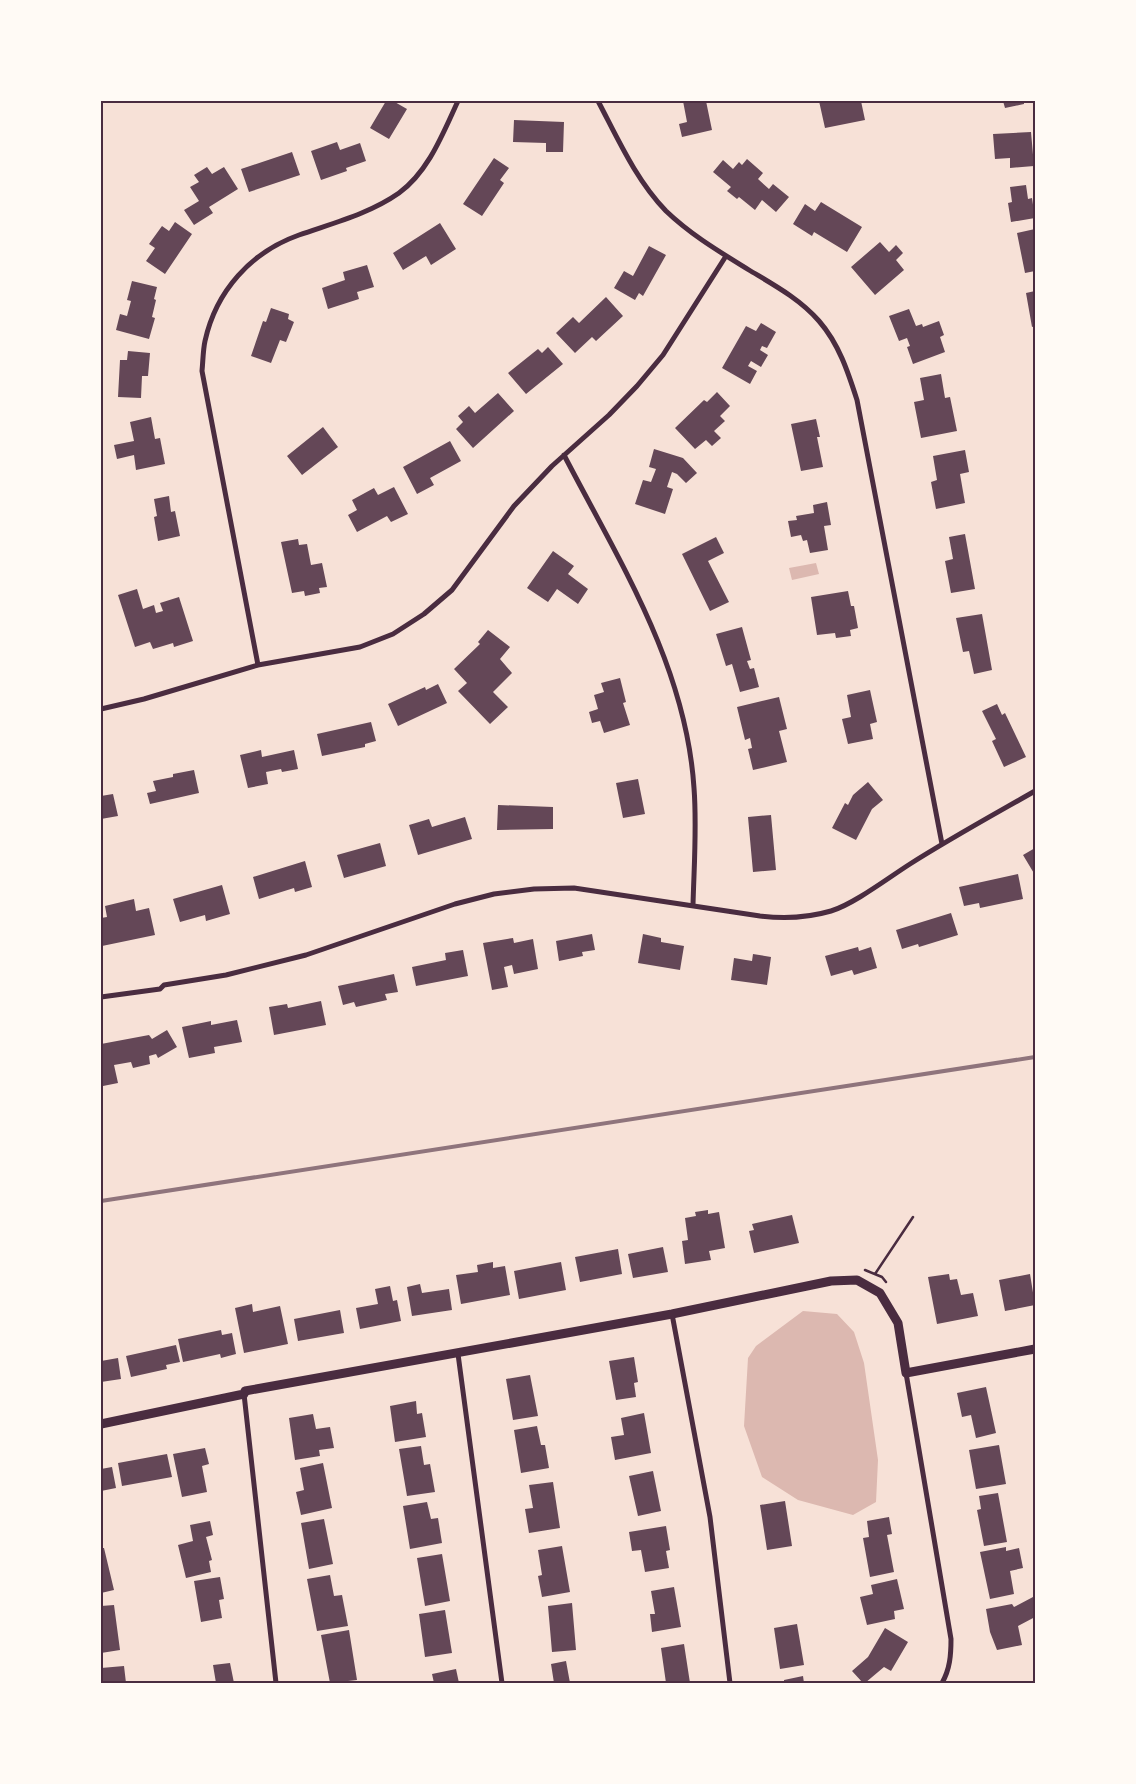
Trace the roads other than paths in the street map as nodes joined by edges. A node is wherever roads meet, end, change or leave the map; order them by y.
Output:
1 (458, 101) edge
2 (598, 101) edge
3 (726, 256) junction
4 (564, 455) junction
5 (258, 665) junction
6 (101, 709) edge
7 (1035, 791) edge
8 (942, 844) junction
9 (692, 905) junction
10 (101, 997) edge
11 (672, 1314) junction
12 (1035, 1349) edge
13 (458, 1354) junction
14 (906, 1373) junction
15 (244, 1394) junction
16 (101, 1424) edge
17 (276, 1683) edge
18 (502, 1683) edge
19 (730, 1683) edge
20 (942, 1683) edge

1 - 5 street
2 - 3 street
3 - 4 street
3 - 8 street
4 - 5 street
4 - 9 street
5 - 6 street
7 - 8 street
8 - 9 street
9 - 10 street
11 - 13 street
11 - 14 street
11 - 19 street
12 - 14 street
13 - 15 street
13 - 18 street
14 - 20 street
15 - 16 street
15 - 17 street

